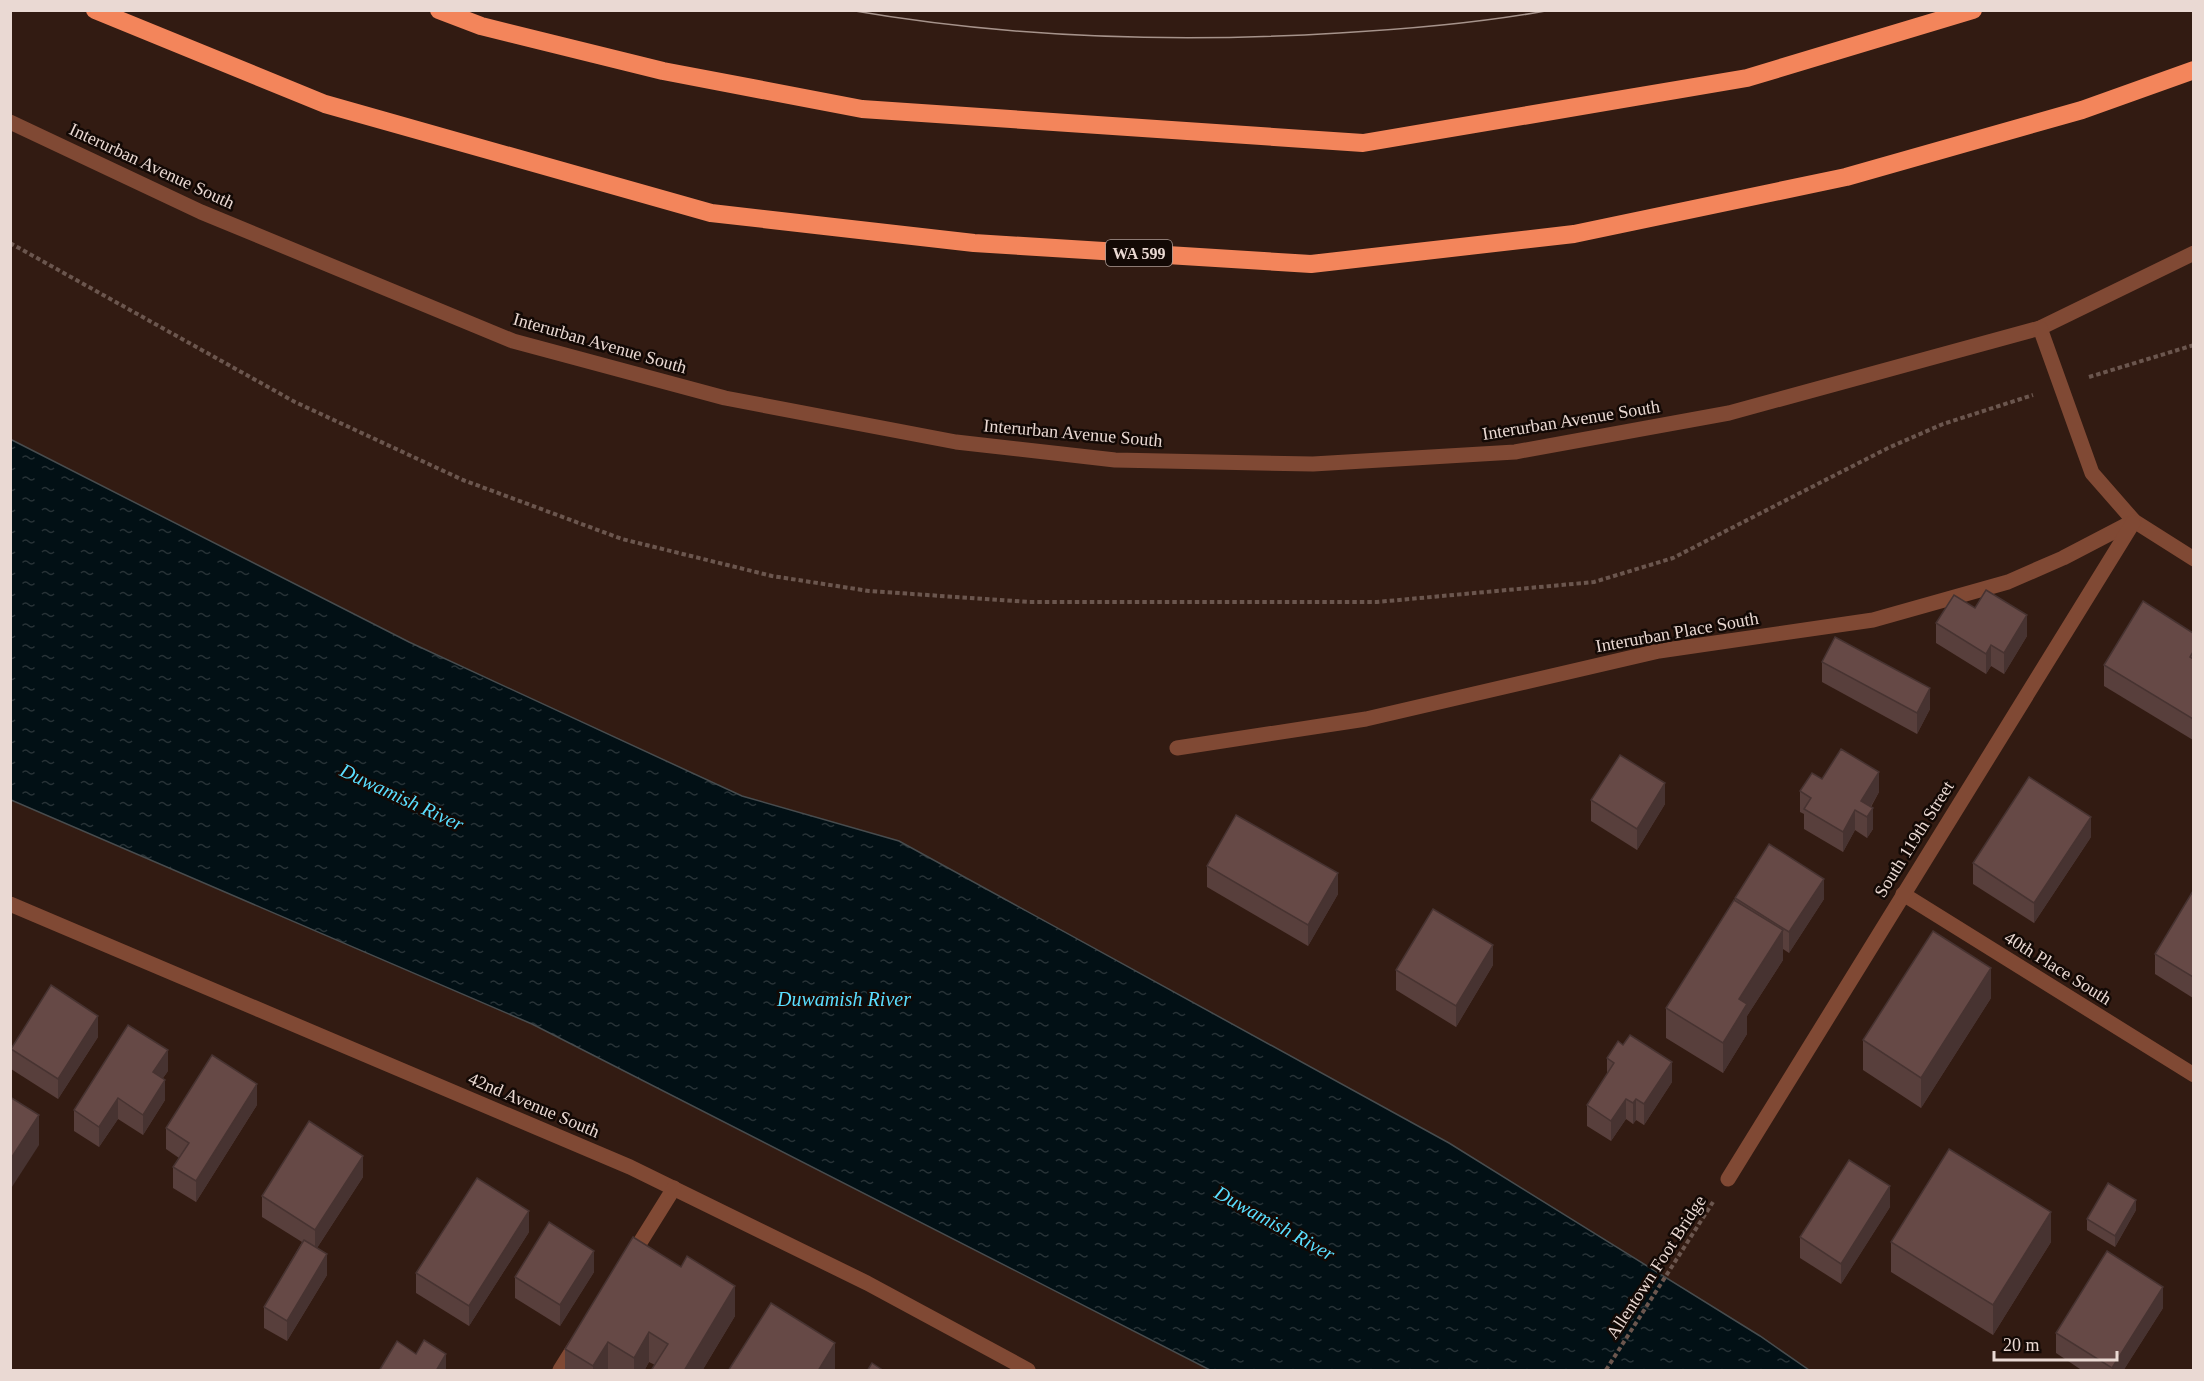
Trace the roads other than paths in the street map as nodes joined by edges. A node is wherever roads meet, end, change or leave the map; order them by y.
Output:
1 (95, 10) edge
2 (439, 10) edge
3 (1973, 10) edge
4 (2193, 70) edge
5 (10, 122) edge
6 (2193, 253) edge
7 (2040, 328) junction
8 (2134, 521) junction
9 (2193, 559) edge
10 (1177, 748) dead end
11 (1903, 894) junction
12 (10, 904) edge
13 (2193, 1075) edge
14 (1728, 1179) road end
15 (674, 1188) junction
16 (623, 1270) edge
17 (585, 1330) edge
18 (560, 1371) edge
19 (1028, 1371) edge

1 - 4 highway, WA 599
2 - 3 highway
5 - 7 street, Interurban Avenue South
6 - 7 street, Interurban Avenue South
7 - 8 street
8 - 9 street
8 - 10 street, Interurban Place South
8 - 11 street, South 119th Street
11 - 13 street, 40th Place South
11 - 14 street, South 119th Street
12 - 15 street, 42nd Avenue South
15 - 16 street
15 - 19 street, 42nd Avenue South
17 - 18 street

